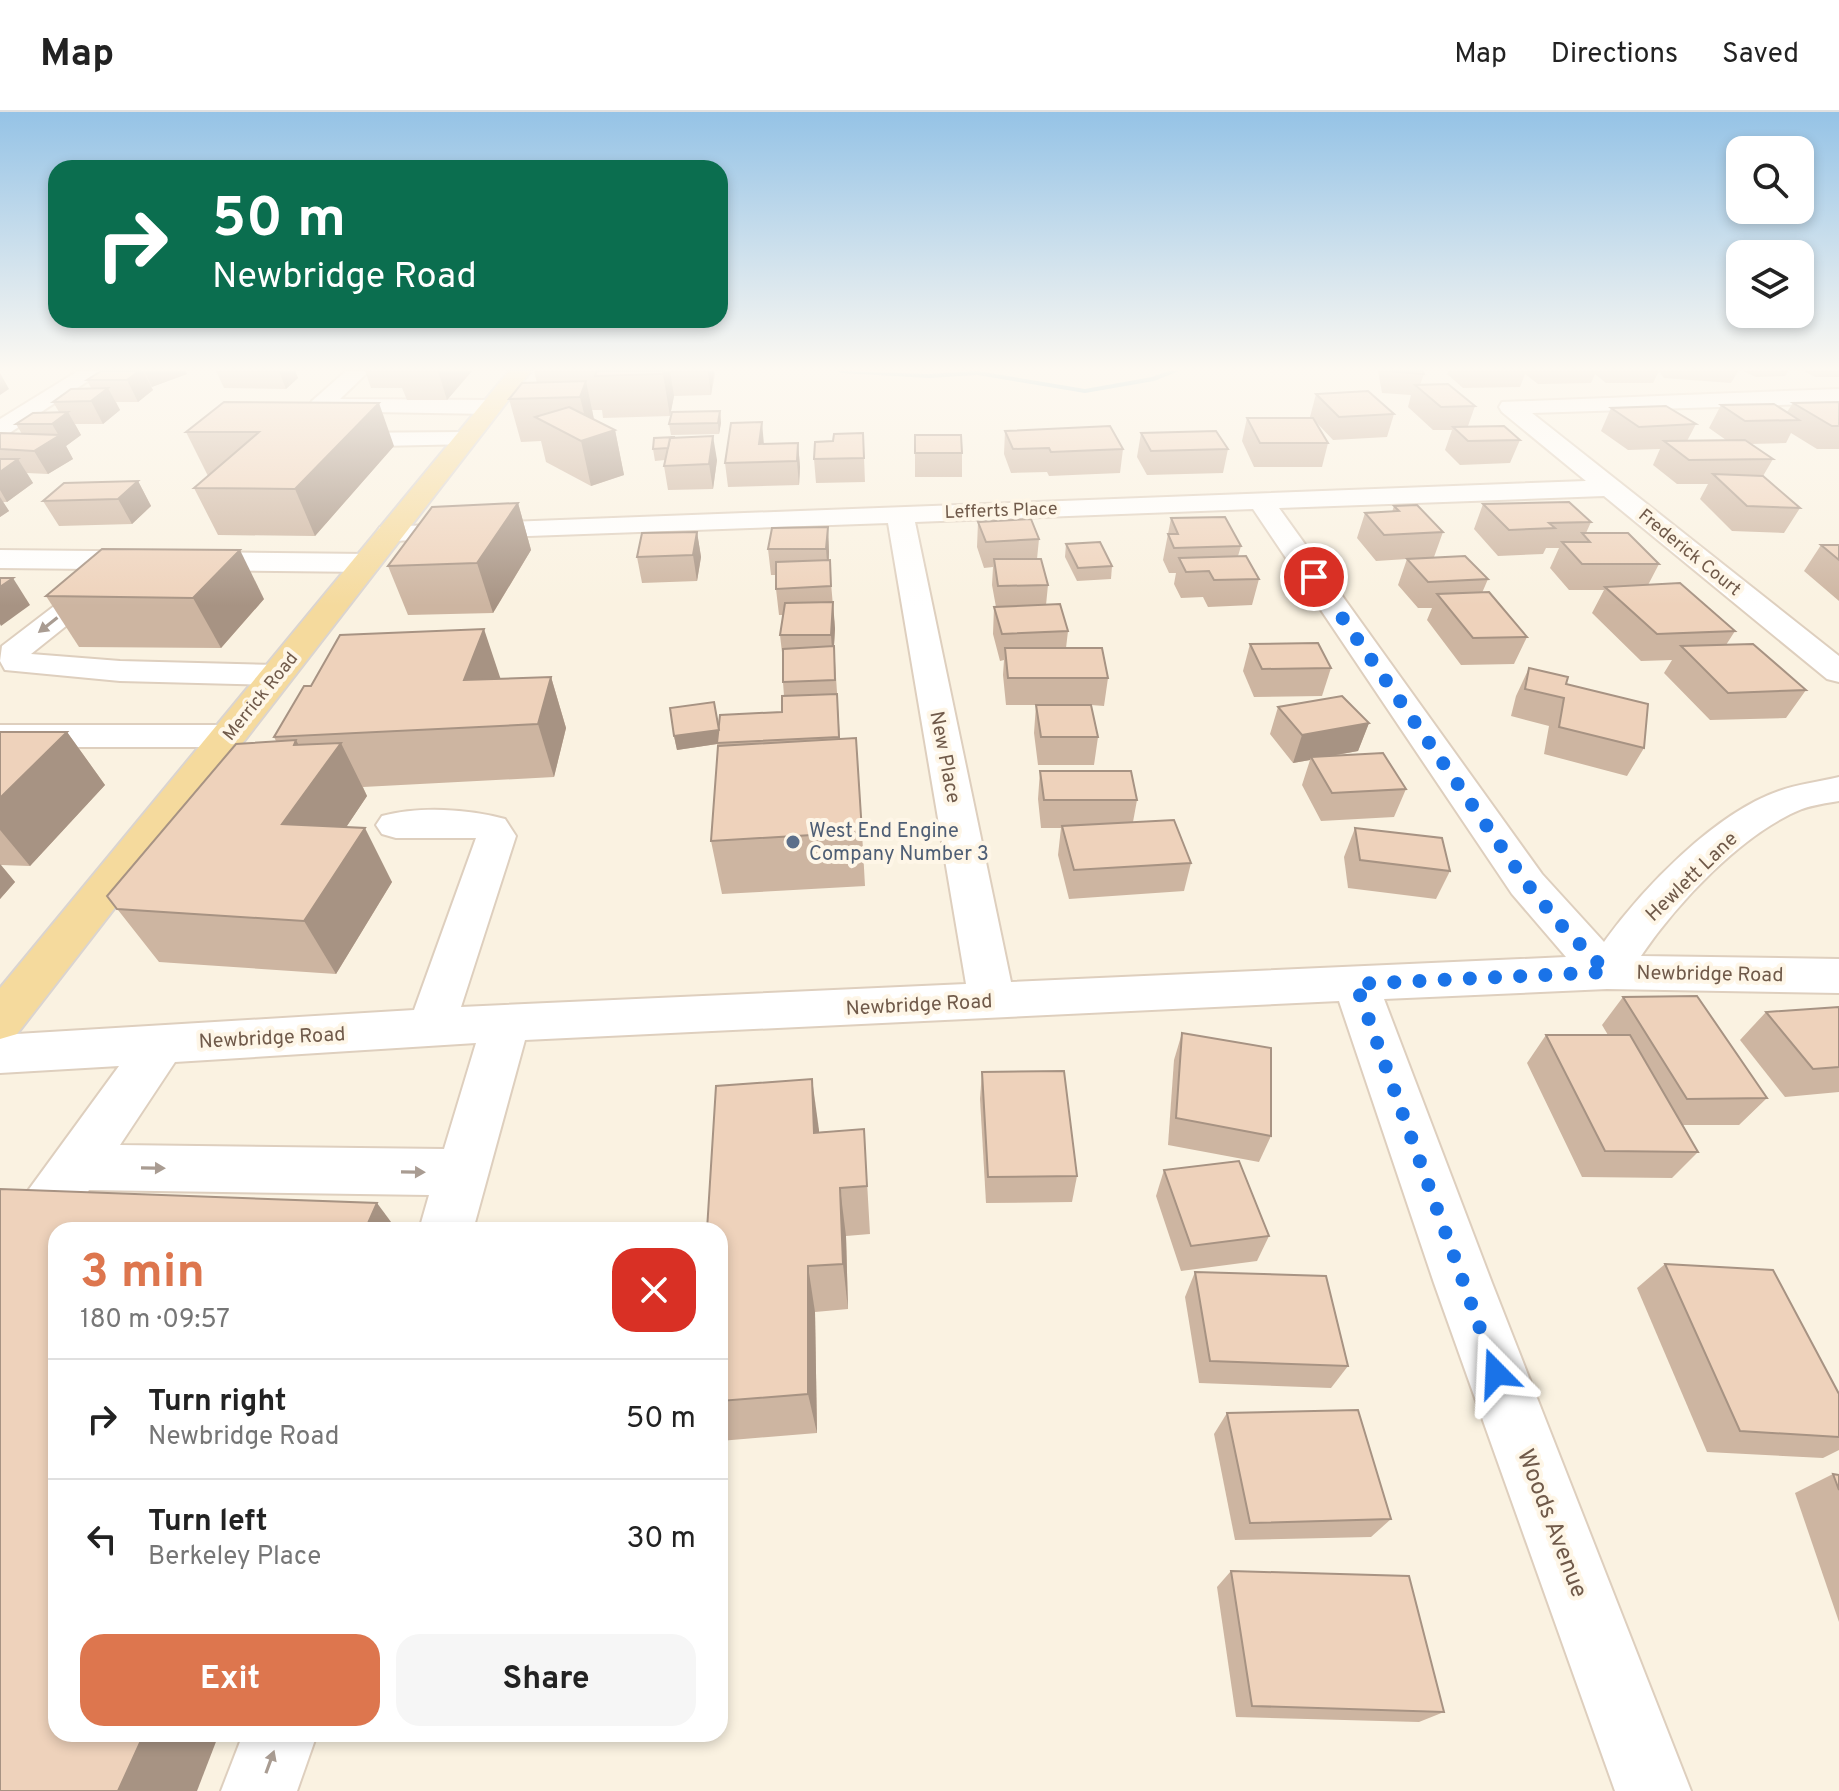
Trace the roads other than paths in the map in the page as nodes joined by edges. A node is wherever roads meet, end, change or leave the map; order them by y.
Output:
1 (457, 449) edge
2 (1563, 449) edge
3 (1611, 488) junction
4 (1261, 501) junction
5 (900, 513) junction
6 (390, 533) junction
7 (0, 559) edge
8 (132, 560) junction
9 (367, 563) junction
10 (1839, 672) edge
11 (277, 675) junction
12 (0, 736) edge
13 (228, 736) junction
14 (1839, 789) edge
15 (396, 825) dead end
16 (1607, 972) junction
17 (1839, 976) edge
18 (1356, 984) junction
19 (992, 1000) junction
20 (0, 1021) edge
21 (506, 1023) junction
22 (431, 1028) junction
23 (161, 1044) junction
24 (0, 1054) edge
25 (75, 1167) junction
26 (462, 1172) junction
27 (448, 1222) edge
28 (0, 1275) edge
29 (277, 1742) edge
30 (259, 1791) edge
31 (1653, 1791) edge

1 - 6 main road, Merrick Road
2 - 3 street, Frederick Court
3 - 4 street, Lefferts Place
3 - 10 street, Frederick Court
4 - 5 street, Lefferts Place
4 - 16 street
5 - 6 street, Lefferts Place
5 - 19 street, New Place
6 - 9 main road, Merrick Road
7 - 8 street
8 - 9 street
8 -> 11 street
9 - 11 main road, Merrick Road
11 - 13 main road, Merrick Road
12 - 13 street
13 - 20 main road, Merrick Road
14 - 16 street, Hewlett Lane
15 - 22 street
16 - 17 street, Newbridge Road
16 - 18 street, Newbridge Road
18 - 19 street, Newbridge Road
18 - 31 street, Woods Avenue
19 - 21 street, Newbridge Road
21 - 22 street, Newbridge Road
21 - 26 street
22 - 23 street, Newbridge Road
23 - 24 street, Newbridge Road
23 - 25 street
25 -> 26 street
25 - 28 street
26 - 27 street
30 -> 29 street

